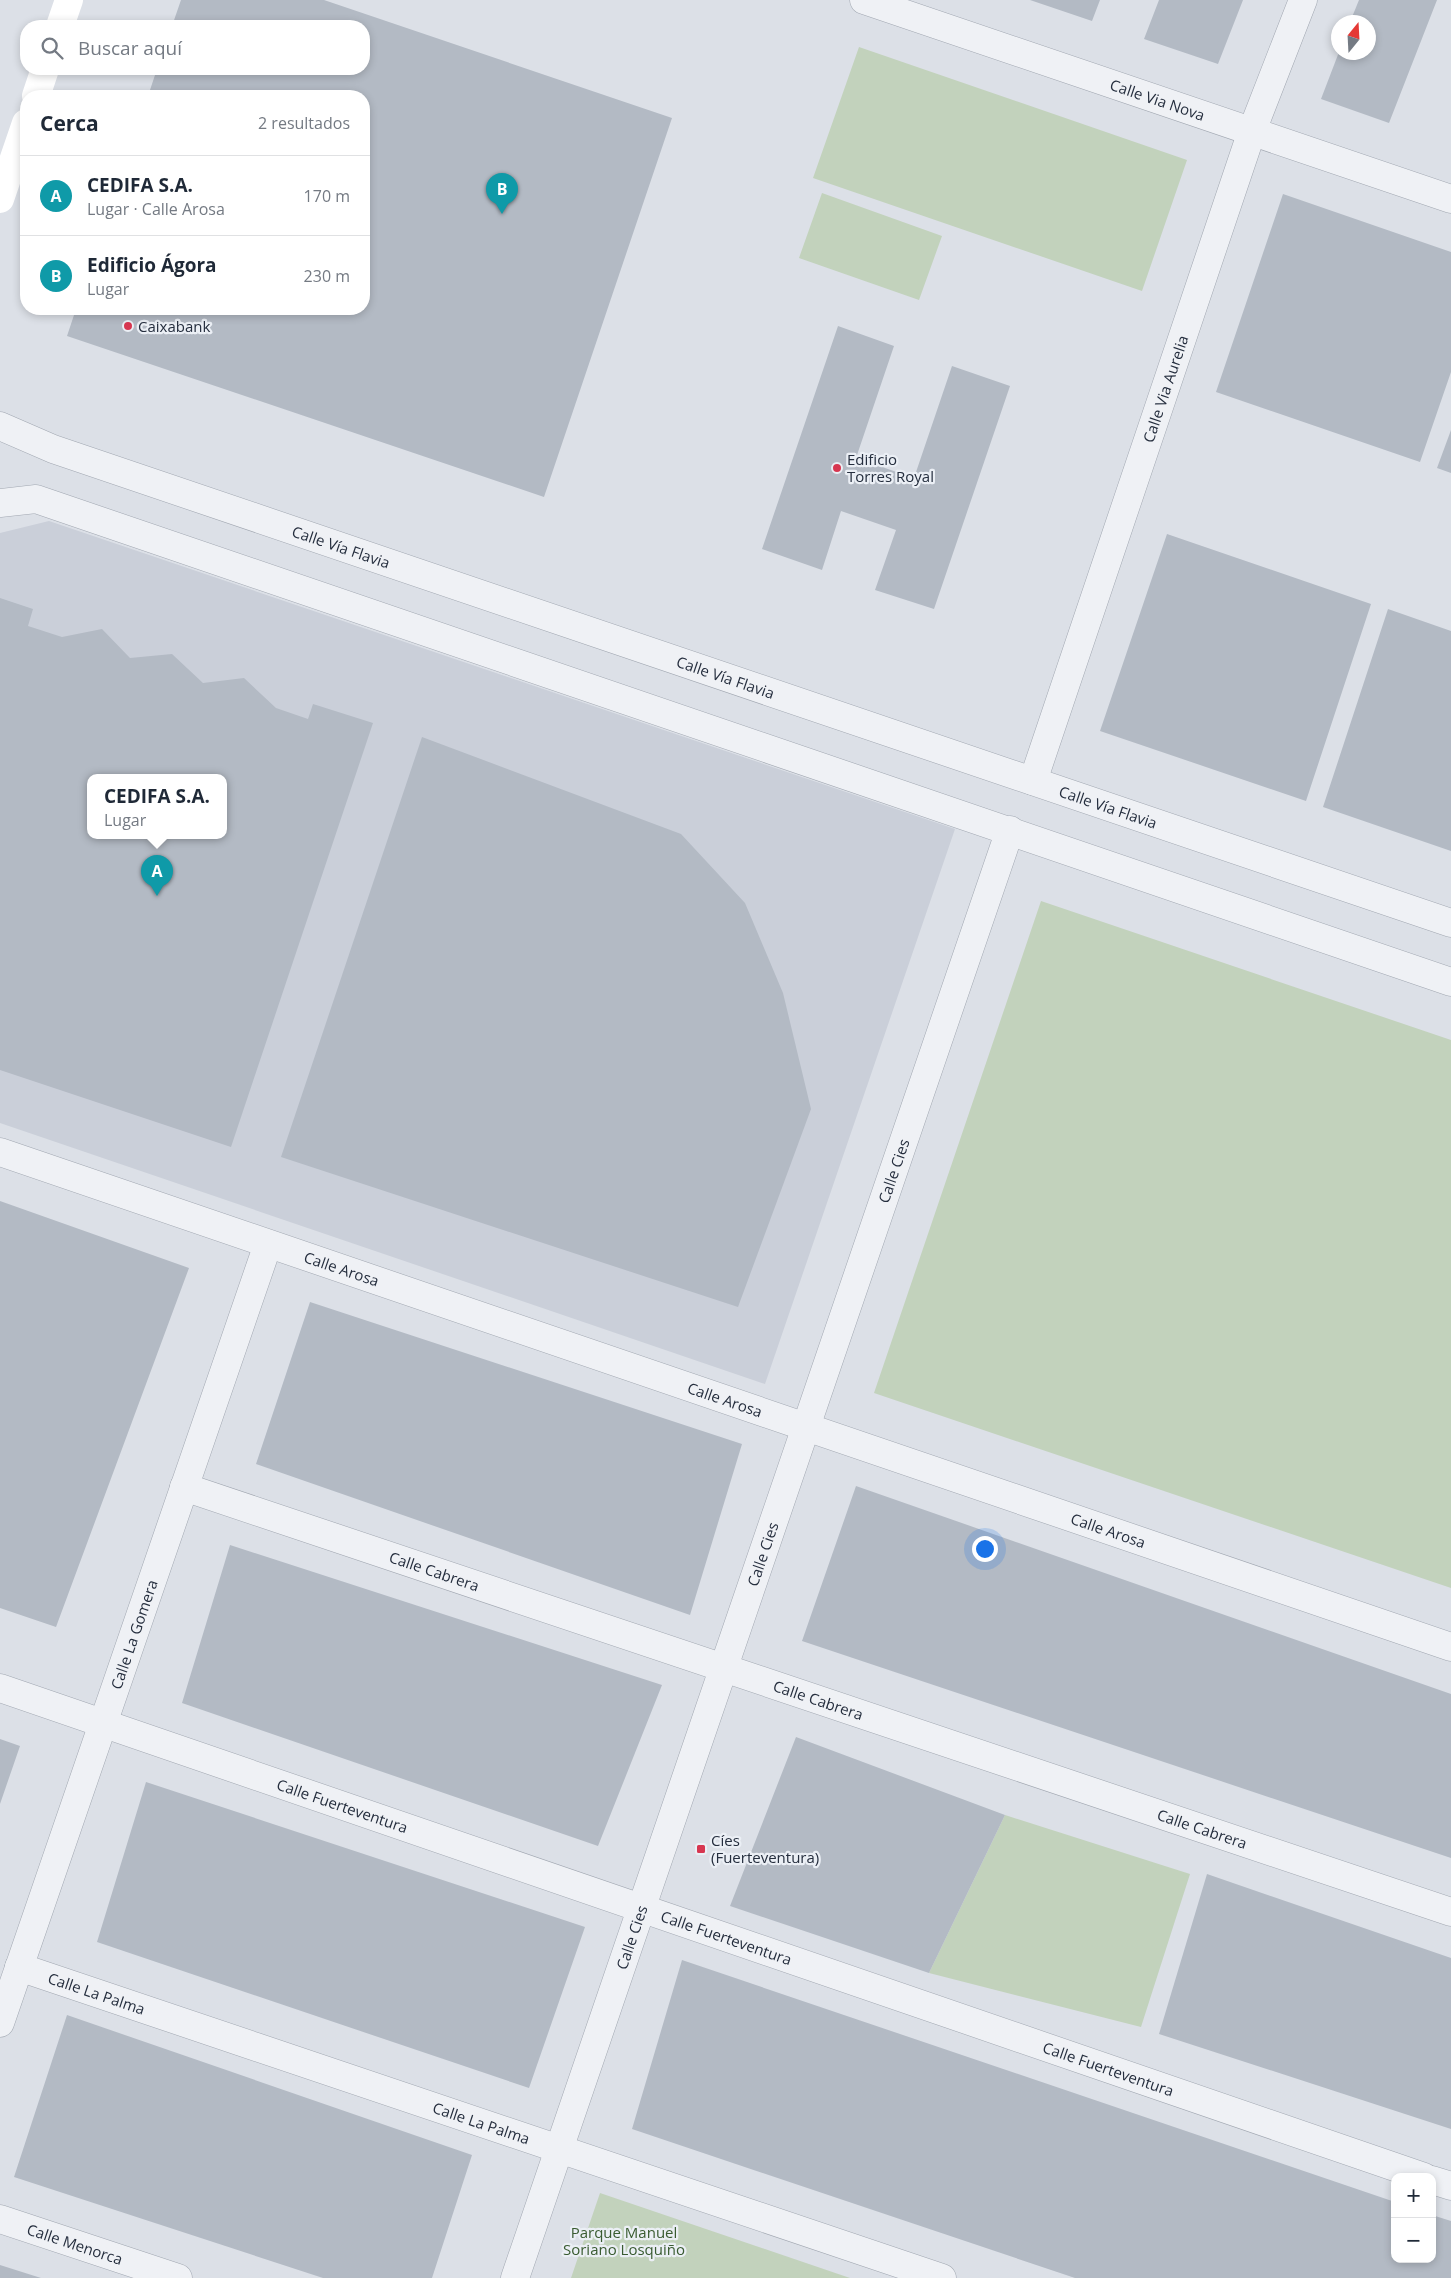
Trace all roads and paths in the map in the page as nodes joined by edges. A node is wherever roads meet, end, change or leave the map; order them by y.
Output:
1 (69, 0) edge
2 (866, 0) edge
3 (1303, 0) edge
4 (62, 20) edge
5 (43, 75) edge
6 (38, 90) edge
7 (1252, 131) junction
8 (20, 141) edge
9 (0, 199) edge
10 (1451, 199) edge
11 (0, 426) edge
12 (0, 502) edge
13 (1033, 781) junction
14 (1010, 830) junction
15 (1451, 923) edge
16 (1451, 982) edge
17 (0, 1152) edge
18 (268, 1244) junction
19 (806, 1427) junction
20 (184, 1488) junction
21 (1451, 1647) edge
22 (723, 1668) junction
23 (0, 1688) edge
24 (103, 1723) junction
25 (642, 1908) junction
26 (1451, 1912) edge
27 (19, 1967) junction
28 (0, 2023) edge
29 (559, 2149) junction
30 (1412, 2173) edge
31 (1436, 2181) edge
32 (1451, 2186) edge
33 (0, 2219) edge
34 (178, 2278) edge
35 (515, 2278) edge
36 (942, 2278) edge

1 - 4 street
2 - 7 street, Calle Via Nova
3 - 7 street, Calle Via Aurelia
5 - 6 street
7 - 10 street, Calle Via Nova
7 - 13 street, Calle Via Aurelia
8 - 9 street
11 - 13 street, Calle Vía Flavia
12 - 14 street
13 - 15 street, Calle Vía Flavia
14 - 16 street
14 - 19 street, Calle Cies
17 - 18 street, Calle Arosa
18 - 19 street, Calle Arosa
18 - 20 street, Calle La Gomera
19 - 21 street, Calle Arosa
19 - 22 street, Calle Cies
20 - 22 street, Calle Cabrera
20 - 24 street, Calle La Gomera
22 - 25 street, Calle Cies
22 - 26 street, Calle Cabrera
23 - 24 street, Calle Fuerteventura
24 - 25 street, Calle Fuerteventura
24 - 27 street, Calle La Gomera
25 - 29 street, Calle Cies
25 - 30 street, Calle Fuerteventura
27 - 28 street, Calle La Gomera
27 - 29 street, Calle La Palma
29 - 35 street, Calle Cies
29 - 36 street, Calle La Palma
31 - 32 street
33 - 34 street, Calle Menorca

